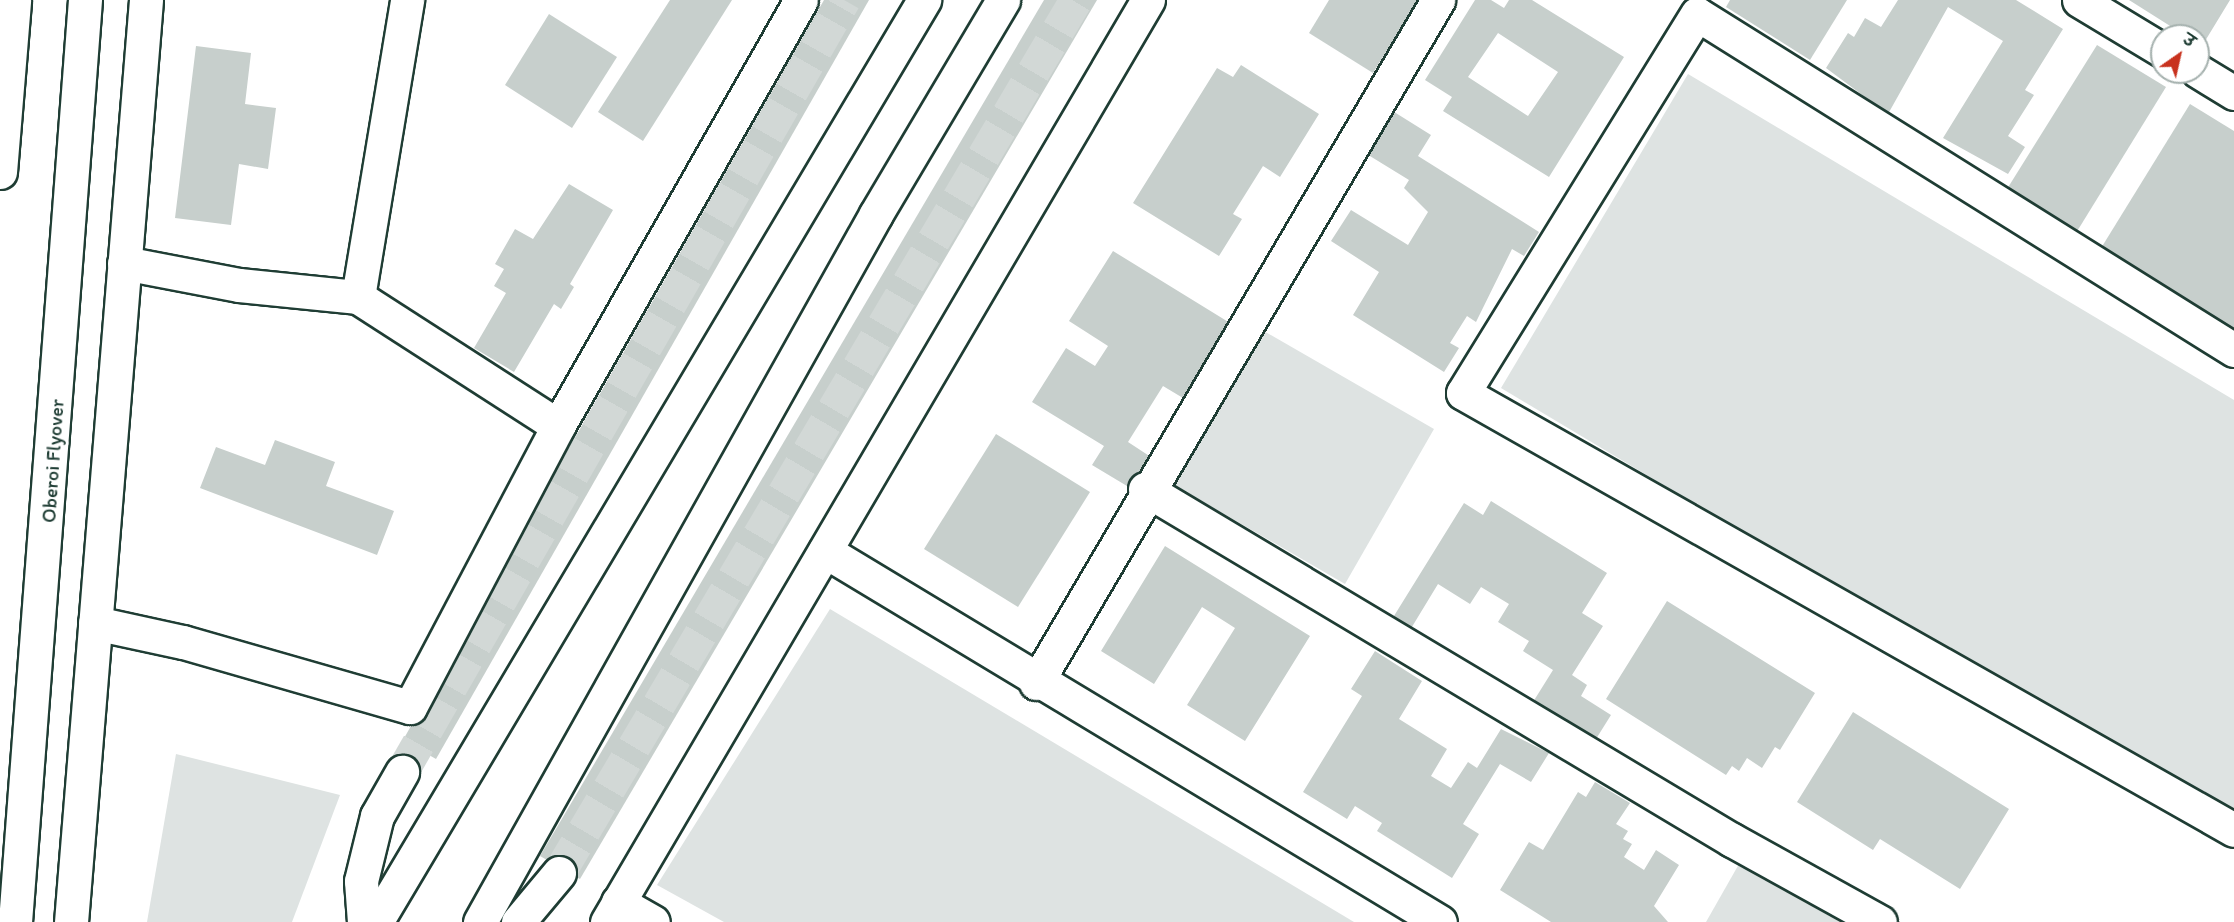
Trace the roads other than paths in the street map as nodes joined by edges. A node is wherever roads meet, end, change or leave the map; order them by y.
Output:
1 (14, 0) edge
2 (85, 0) edge
3 (146, 0) edge
4 (407, 0) edge
5 (801, 0) edge
6 (924, 0) edge
7 (1003, 0) edge
8 (1148, 0) edge
9 (1438, 0) edge
10 (2079, 0) edge
11 (1692, 5) edge
12 (2150, 43) edge
13 (2210, 78) edge
14 (2234, 93) edge
15 (0, 172) edge
16 (124, 263) junction
17 (358, 297) junction
18 (2234, 350) edge
19 (558, 426) junction
20 (1145, 489) junction
21 (825, 551) junction
22 (95, 623) junction
23 (1036, 683) junction
24 (402, 772) tunnel mouth
25 (2234, 830) edge
26 (559, 873) tunnel mouth
27 (613, 912) edge
28 (15, 922) edge
29 (71, 922) edge
30 (364, 922) edge
31 (376, 922) edge
32 (480, 922) edge
33 (518, 922) edge
34 (653, 922) edge
35 (1440, 922) edge
36 (1880, 922) edge

1 - 15 street
2 - 28 street, Oberoi Flyover
3 - 16 street
4 - 17 street
5 - 19 street
6 - 31 street
7 - 32 street
8 - 21 street
9 - 20 street
10 - 12 street
11 - 18 street
11 - 25 street
13 - 14 street
16 - 17 street
16 - 22 street
17 - 19 street
19 - 22 street
20 - 23 street
20 - 36 street
21 - 23 street
21 - 27 street
22 - 29 street
23 - 35 street
24 - 30 street
26 - 33 street
27 - 34 street

